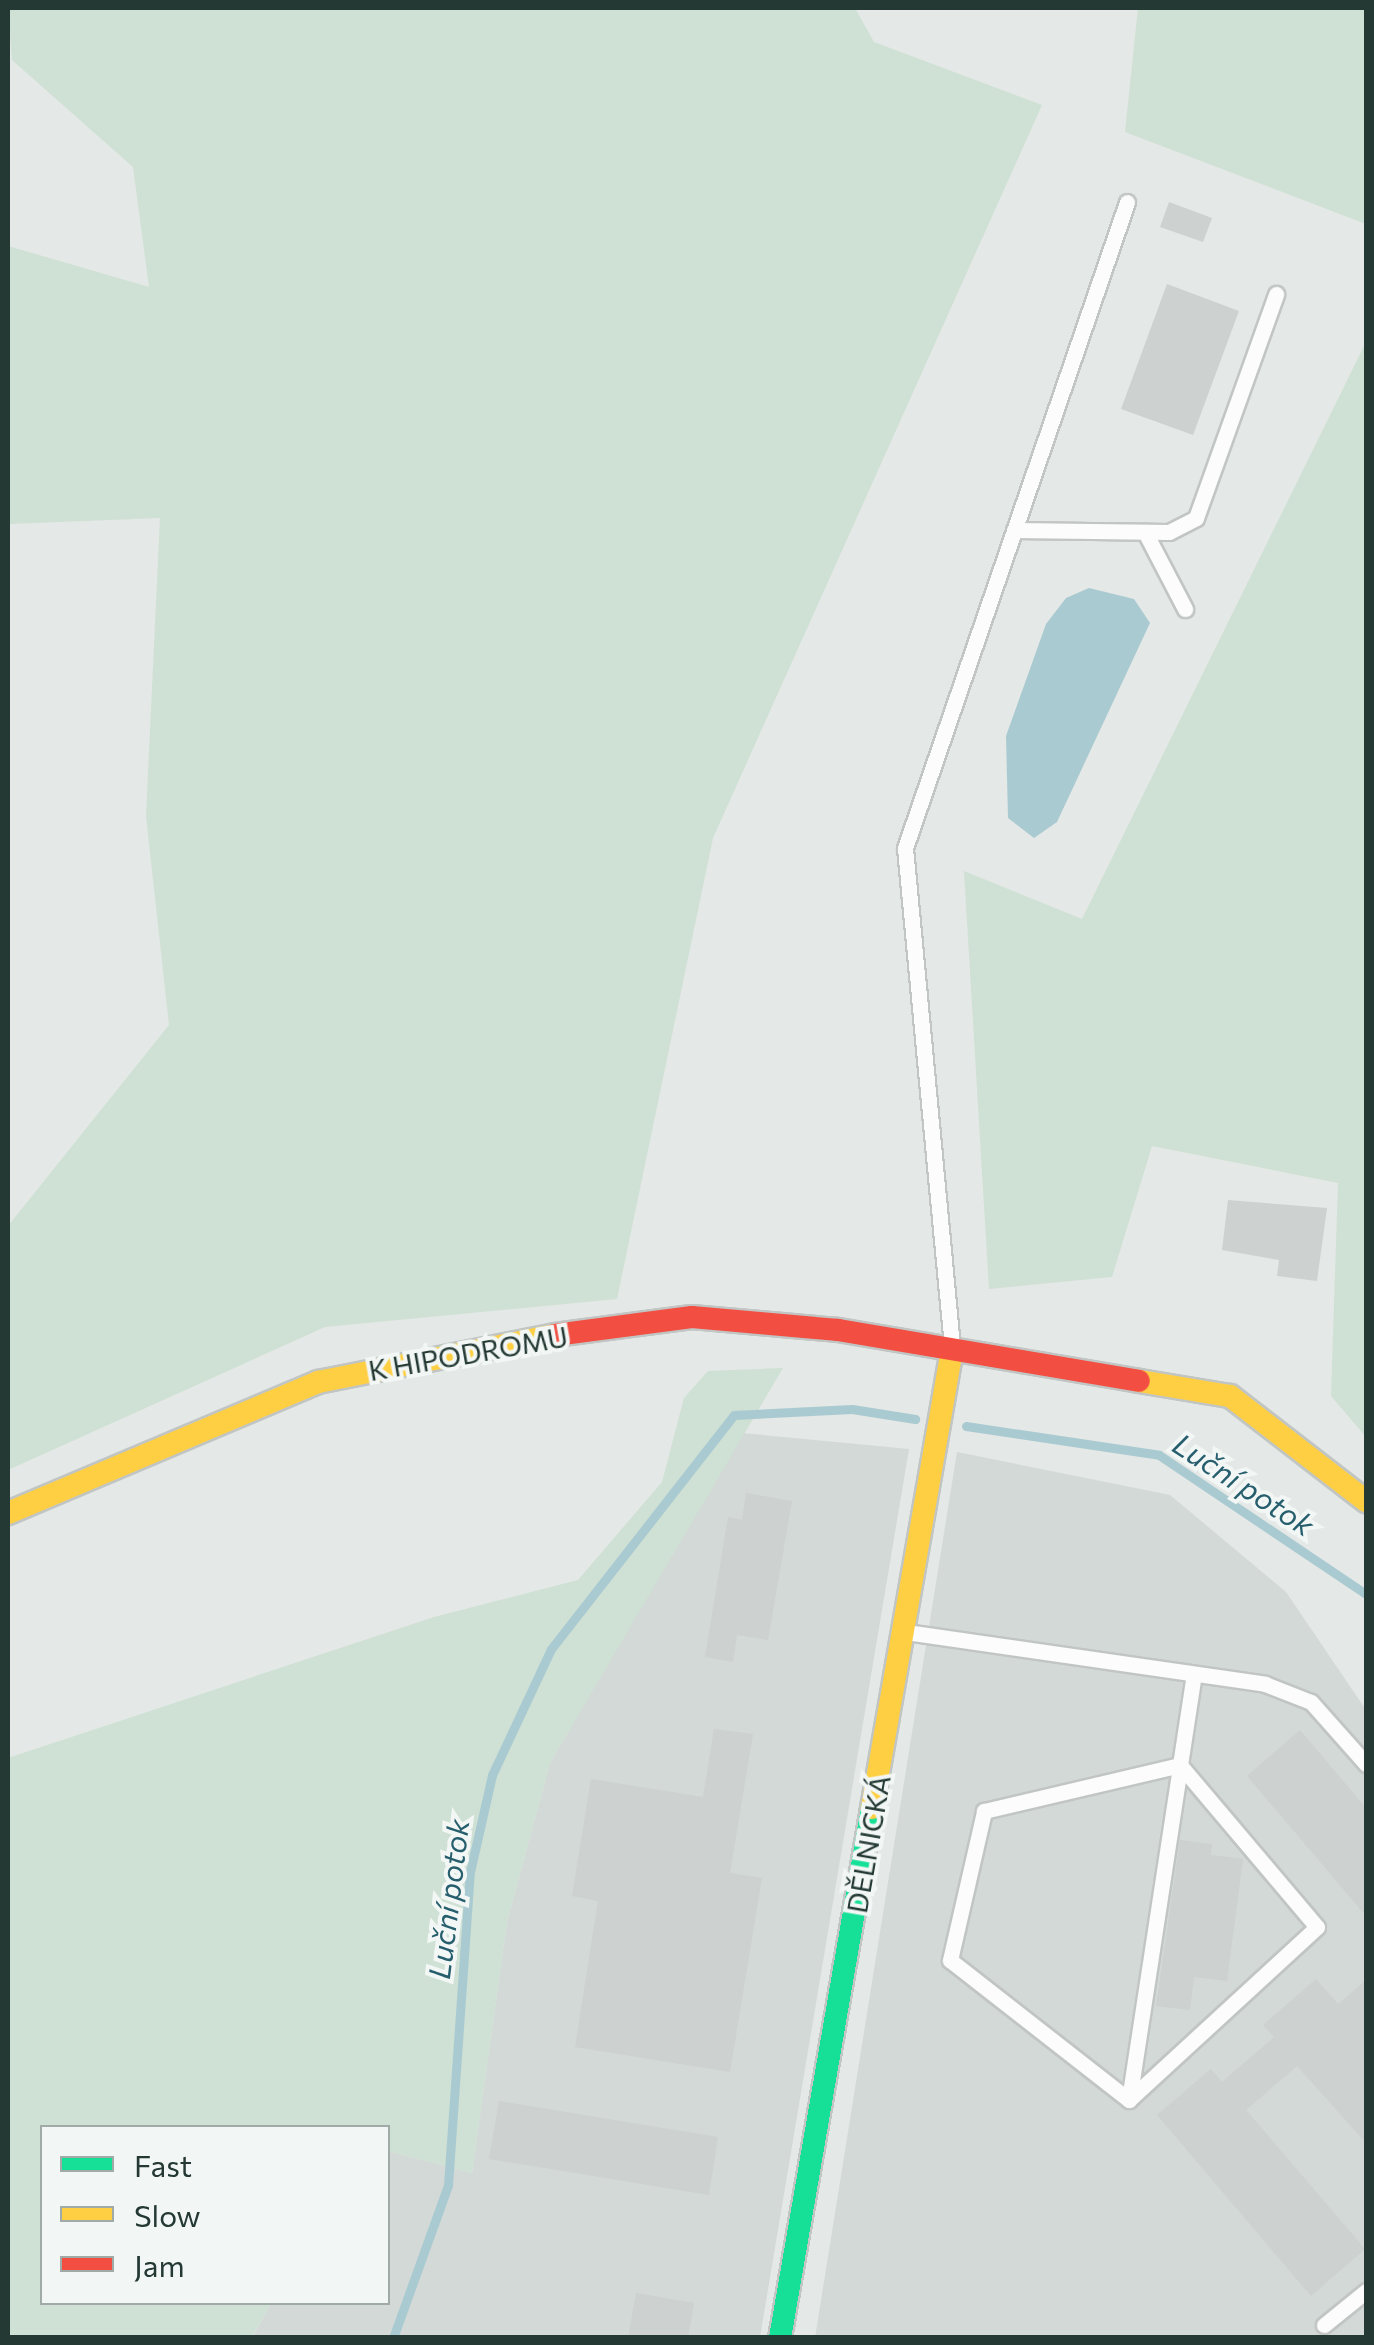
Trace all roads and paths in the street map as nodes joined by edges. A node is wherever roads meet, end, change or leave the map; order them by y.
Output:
1 (1126, 202) dead end
2 (1276, 294) dead end
3 (1014, 530) junction
4 (1145, 532) junction
5 (1185, 609) dead end
6 (952, 1350) junction
7 (1366, 1500) edge
8 (8, 1513) edge
9 (906, 1632) junction
10 (1194, 1674) junction
11 (1180, 1764) junction
12 (1366, 1764) edge
13 (1129, 2100) junction
14 (1366, 2290) edge
15 (1324, 2325) dead end
16 (780, 2338) edge

1 - 3 lane
2 - 4 lane
3 - 4 lane
3 - 6 lane
4 - 5 lane
6 - 7 street, K HIPODROMU
6 - 8 street, K HIPODROMU
6 - 9 street, DĚLNICKÁ
9 - 10 lane
9 - 16 street, DĚLNICKÁ
10 - 11 lane
10 - 12 lane
11 - 13 lane
11 - 13 lane
11 - 13 lane
14 - 15 lane

